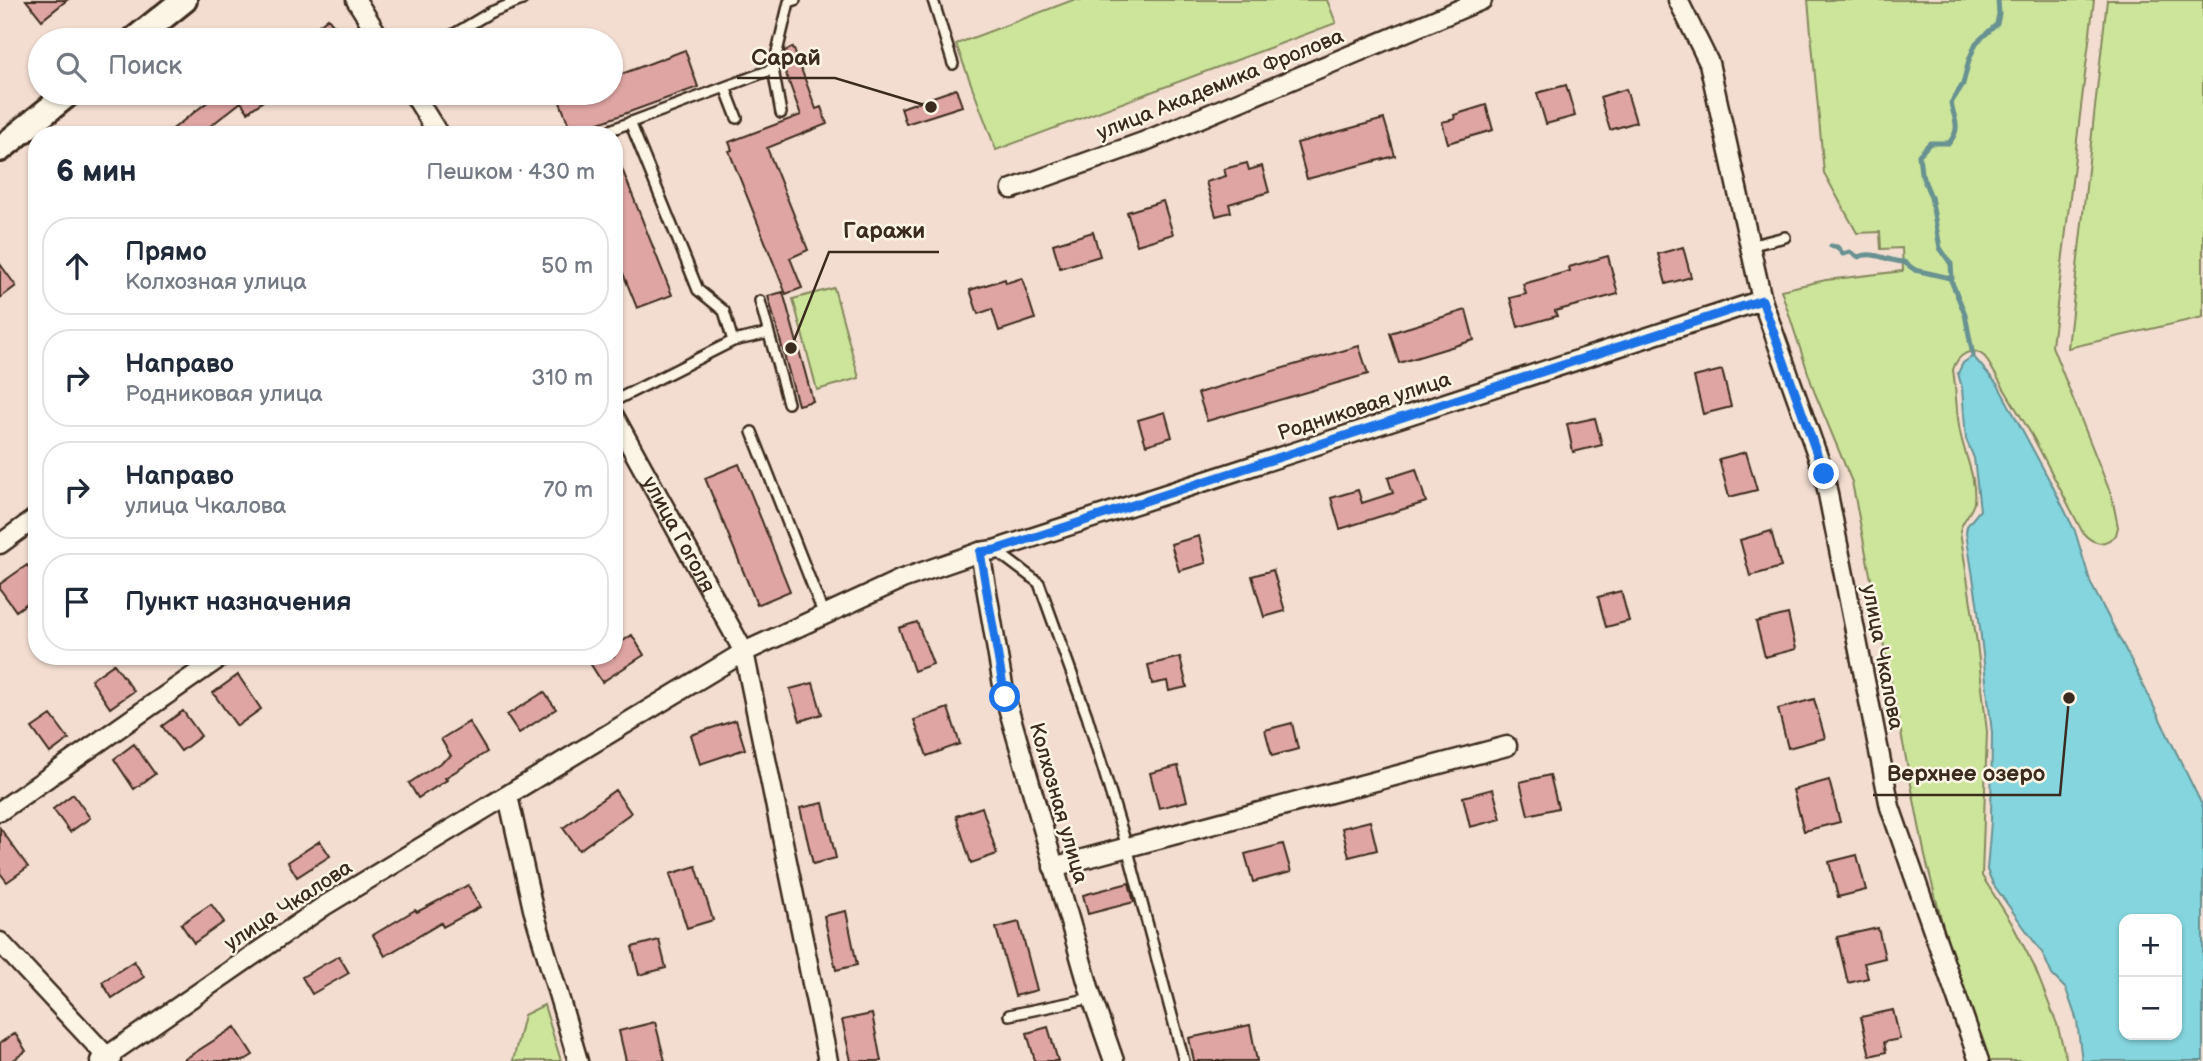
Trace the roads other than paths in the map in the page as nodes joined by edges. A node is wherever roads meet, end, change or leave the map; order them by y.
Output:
1 (184, 0) edge
2 (356, 0) edge
3 (522, 0) edge
4 (795, 0) edge
5 (933, 0) edge
6 (1482, 0) edge
7 (1678, 0) edge
8 (149, 28) edge
9 (374, 28) edge
10 (464, 28) edge
11 (953, 64) dead end
12 (773, 69) junction
13 (725, 87) junction
14 (54, 105) edge
15 (420, 105) edge
16 (781, 113) dead end
17 (737, 118) dead end
18 (630, 122) junction
19 (28, 126) edge
20 (28, 126) edge
21 (433, 126) edge
22 (620, 126) edge
23 (0, 149) edge
24 (1012, 189) dead end
25 (1785, 237) dead end
26 (1749, 246) junction
27 (1762, 300) junction
28 (760, 301) dead end
29 (769, 333) junction
30 (733, 341) junction
31 (623, 396) edge
32 (788, 403) dead end
33 (623, 432) edge
34 (752, 432) dead end
35 (28, 524) edge
36 (0, 544) edge
37 (987, 551) junction
38 (824, 615) junction
39 (744, 652) junction
40 (209, 665) edge
41 (1507, 746) dead end
42 (508, 796) junction
43 (0, 811) edge
44 (1127, 847) junction
45 (1053, 867) junction
46 (0, 942) edge
47 (1093, 999) junction
48 (1009, 1015) dead end
49 (106, 1059) edge
50 (578, 1061) edge
51 (828, 1061) edge
52 (1114, 1061) edge
53 (1184, 1061) edge
54 (1979, 1061) edge

1 - 8 main road
2 - 9 street
3 - 10 lane
4 - 12 lane
5 - 11 lane
6 - 24 street, улица Академика Фролова
7 - 26 street, улица Чкалова
12 - 13 lane
12 - 16 lane
13 - 17 lane
13 - 18 lane
14 - 19 main road
15 - 21 street
18 - 22 lane
18 - 30 lane
20 - 23 main road
25 - 26 lane
26 - 27 street, улица Чкалова
27 - 37 street, Родниковая улица
27 - 54 street, улица Чкалова
28 - 29 lane
29 - 30 lane
29 - 32 lane
30 - 31 lane
33 - 39 street, улица Гоголя
34 - 38 lane
35 - 36 street
37 - 38 street, Родниковая улица
37 - 44 lane
37 - 45 street, Колхозная улица
38 - 39 street, улица Чкалова
39 - 42 street, улица Чкалова
39 - 51 street
40 - 43 street
41 - 44 street
42 - 49 street, улица Чкалова
42 - 50 street
44 - 45 street
44 - 53 lane
45 - 47 street, Колхозная улица
46 - 49 street
47 - 48 lane
47 - 52 street, Колхозная улица

